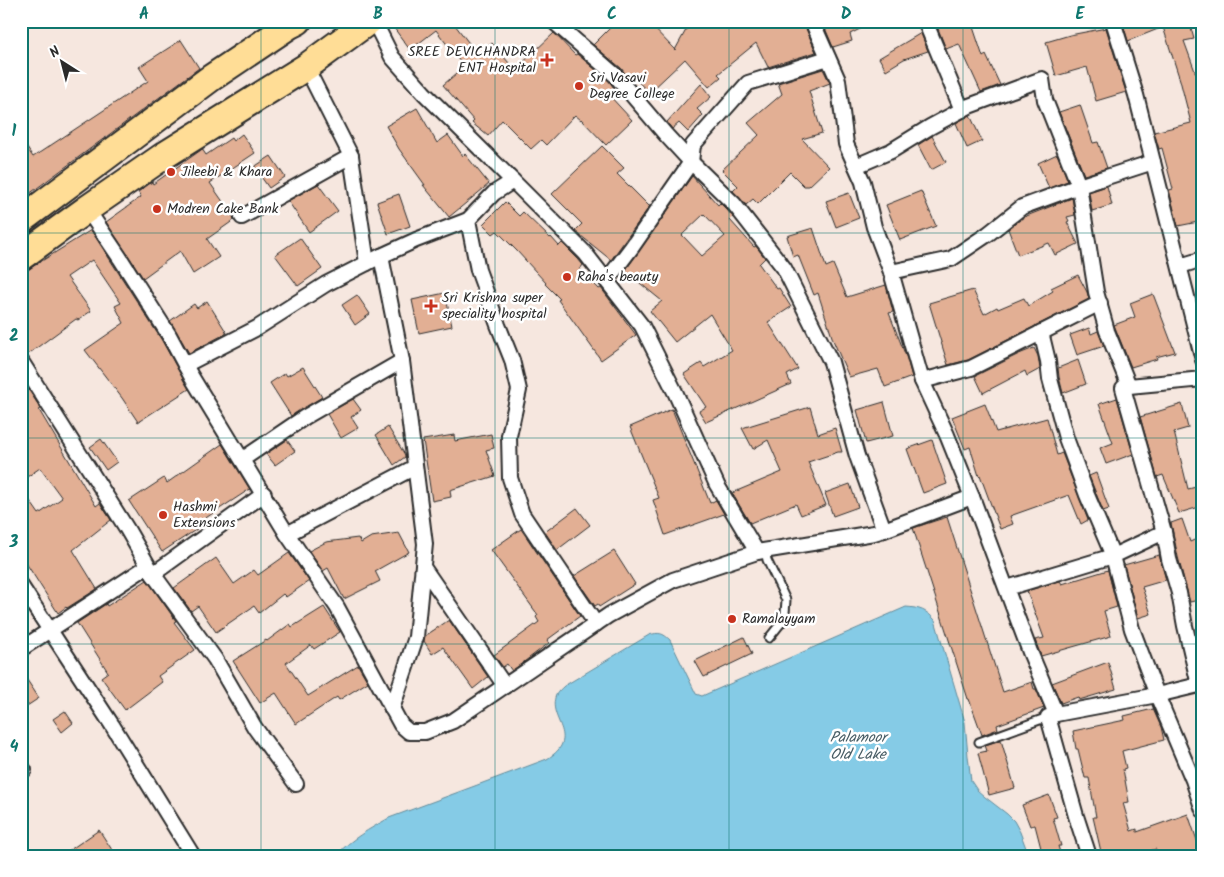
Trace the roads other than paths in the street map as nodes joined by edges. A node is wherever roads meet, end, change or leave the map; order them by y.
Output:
1 (298, 21) edge
2 (369, 21) edge
3 (374, 21) edge
4 (553, 21) edge
5 (812, 21) edge
6 (925, 21) edge
7 (1113, 21) edge
8 (828, 58) junction
9 (306, 67) junction
10 (962, 110) junction
11 (351, 156) junction
12 (691, 162) junction
13 (1153, 162) junction
14 (856, 166) junction
15 (513, 181) junction
16 (1079, 186) junction
17 (87, 209) junction
18 (242, 217) dead end
19 (21, 220) edge
20 (468, 220) junction
21 (381, 256) junction
22 (21, 258) edge
23 (1203, 259) edge
24 (367, 263) junction
25 (1180, 266) junction
26 (891, 272) junction
27 (606, 280) junction
28 (1100, 303) junction
29 (1041, 332) junction
30 (1203, 360) edge
31 (21, 361) edge
32 (402, 361) junction
33 (185, 365) junction
34 (1203, 379) edge
35 (922, 381) junction
36 (1129, 386) junction
37 (243, 459) junction
38 (415, 467) junction
39 (264, 494) junction
40 (972, 497) junction
41 (884, 530) junction
42 (1164, 532) junction
43 (288, 534) junction
44 (761, 551) junction
45 (1113, 556) junction
46 (423, 567) junction
47 (151, 570) junction
48 (21, 586) edge
49 (1007, 588) junction
50 (596, 624) junction
51 (49, 630) junction
52 (769, 638) dead end
53 (21, 649) edge
54 (1201, 684) edge
55 (505, 686) junction
56 (1157, 696) junction
57 (392, 709) junction
58 (1052, 715) junction
59 (979, 742) dead end
60 (296, 784) dead end
61 (1203, 810) edge
62 (192, 856) edge
63 (1089, 856) edge

1 - 19 highway
2 - 9 highway
3 - 15 street
4 - 12 street
5 - 8 street
6 - 10 street
7 - 13 street
8 - 12 street
8 - 14 street
9 - 11 street
9 - 17 highway
10 - 14 street
10 - 16 street
11 - 18 street
11 - 24 street
12 - 27 street
12 - 41 street
13 - 16 street
13 - 25 street
14 - 26 street
15 - 20 street
15 - 27 street
16 - 26 street
16 - 28 street
17 - 22 highway
17 - 33 street
20 - 21 street
20 - 50 street
21 - 24 street
21 - 32 street
23 - 25 street
24 - 33 street
25 - 30 street
26 - 35 street
27 - 44 street
28 - 29 street
28 - 36 street
29 - 35 street
29 - 45 street
31 - 47 street
32 - 37 street
32 - 38 street
33 - 37 street
34 - 36 street
35 - 40 street
36 - 42 street
37 - 39 street
38 - 43 street
38 - 46 street
39 - 43 street
39 - 47 street
40 - 41 street
40 - 49 street
41 - 44 street
42 - 45 street
42 - 54 street
43 - 57 street
44 - 50 street
44 - 52 lane
45 - 49 street
45 - 56 street
46 - 55 street
46 - 57 street
47 - 51 street
47 - 60 street
48 - 51 street
49 - 58 street
50 - 55 street
51 - 53 street
51 - 62 street
54 - 56 street
55 - 57 street
56 - 58 street
56 - 61 street
58 - 59 lane
58 - 63 street

